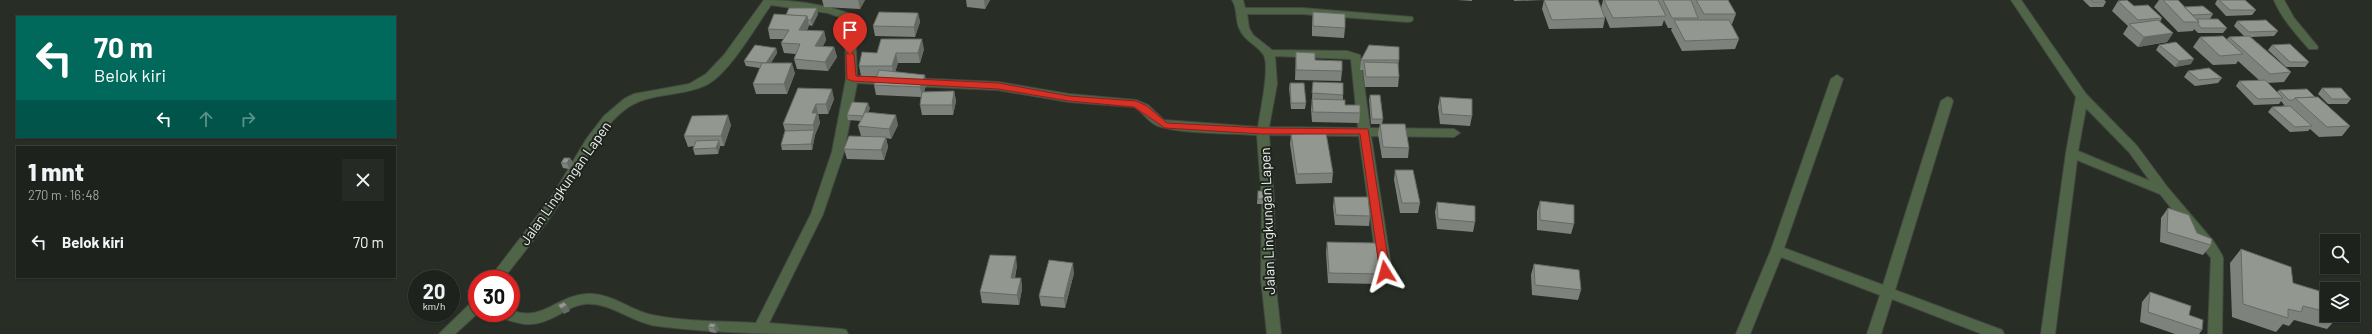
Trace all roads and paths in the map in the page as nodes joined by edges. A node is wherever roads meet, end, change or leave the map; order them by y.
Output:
1 (2016, 0) edge
2 (2279, 0) edge
3 (771, 1) edge
4 (1239, 5) edge
5 (1408, 19) dead end
6 (2313, 46) dead end
7 (1269, 53) junction
8 (852, 79) junction
9 (1837, 79) dead end
10 (2082, 97) junction
11 (1947, 100) dead end
12 (1263, 131) junction
13 (1364, 131) junction
14 (1454, 133) dead end
15 (2072, 153) junction
16 (2164, 192) junction
17 (1777, 250) junction
18 (503, 270) edge
19 (1385, 272) dead end
20 (1886, 292) junction
21 (468, 314) edge
22 (520, 321) edge
23 (760, 328) junction
24 (744, 331) edge
25 (446, 334) edge
26 (842, 334) edge
27 (1274, 334) edge
28 (1742, 334) edge
29 (1874, 334) edge
30 (1997, 334) edge
31 (2048, 334) edge
32 (2215, 334) edge

1 - 10 street
2 - 6 street
3 - 8 street, Jalan Lingkungan Lapen
3 - 18 street, Jalan Lingkungan Lapen
4 - 5 street
4 - 7 street
7 - 12 street, Jalan Lingkungan Lapen
7 - 13 street
8 - 12 street
8 - 23 street, Jalan Lingkungan Lapen
9 - 17 street
10 - 15 street
10 - 16 street
11 - 20 street
12 - 13 street
12 - 27 street, Jalan Lingkungan Lapen
13 - 14 street
13 - 19 street
15 - 16 street
15 - 31 street
16 - 32 street
17 - 20 street
17 - 28 street
20 - 29 street
20 - 30 street
21 - 25 street
22 - 24 street
23 - 24 street
23 - 26 street

